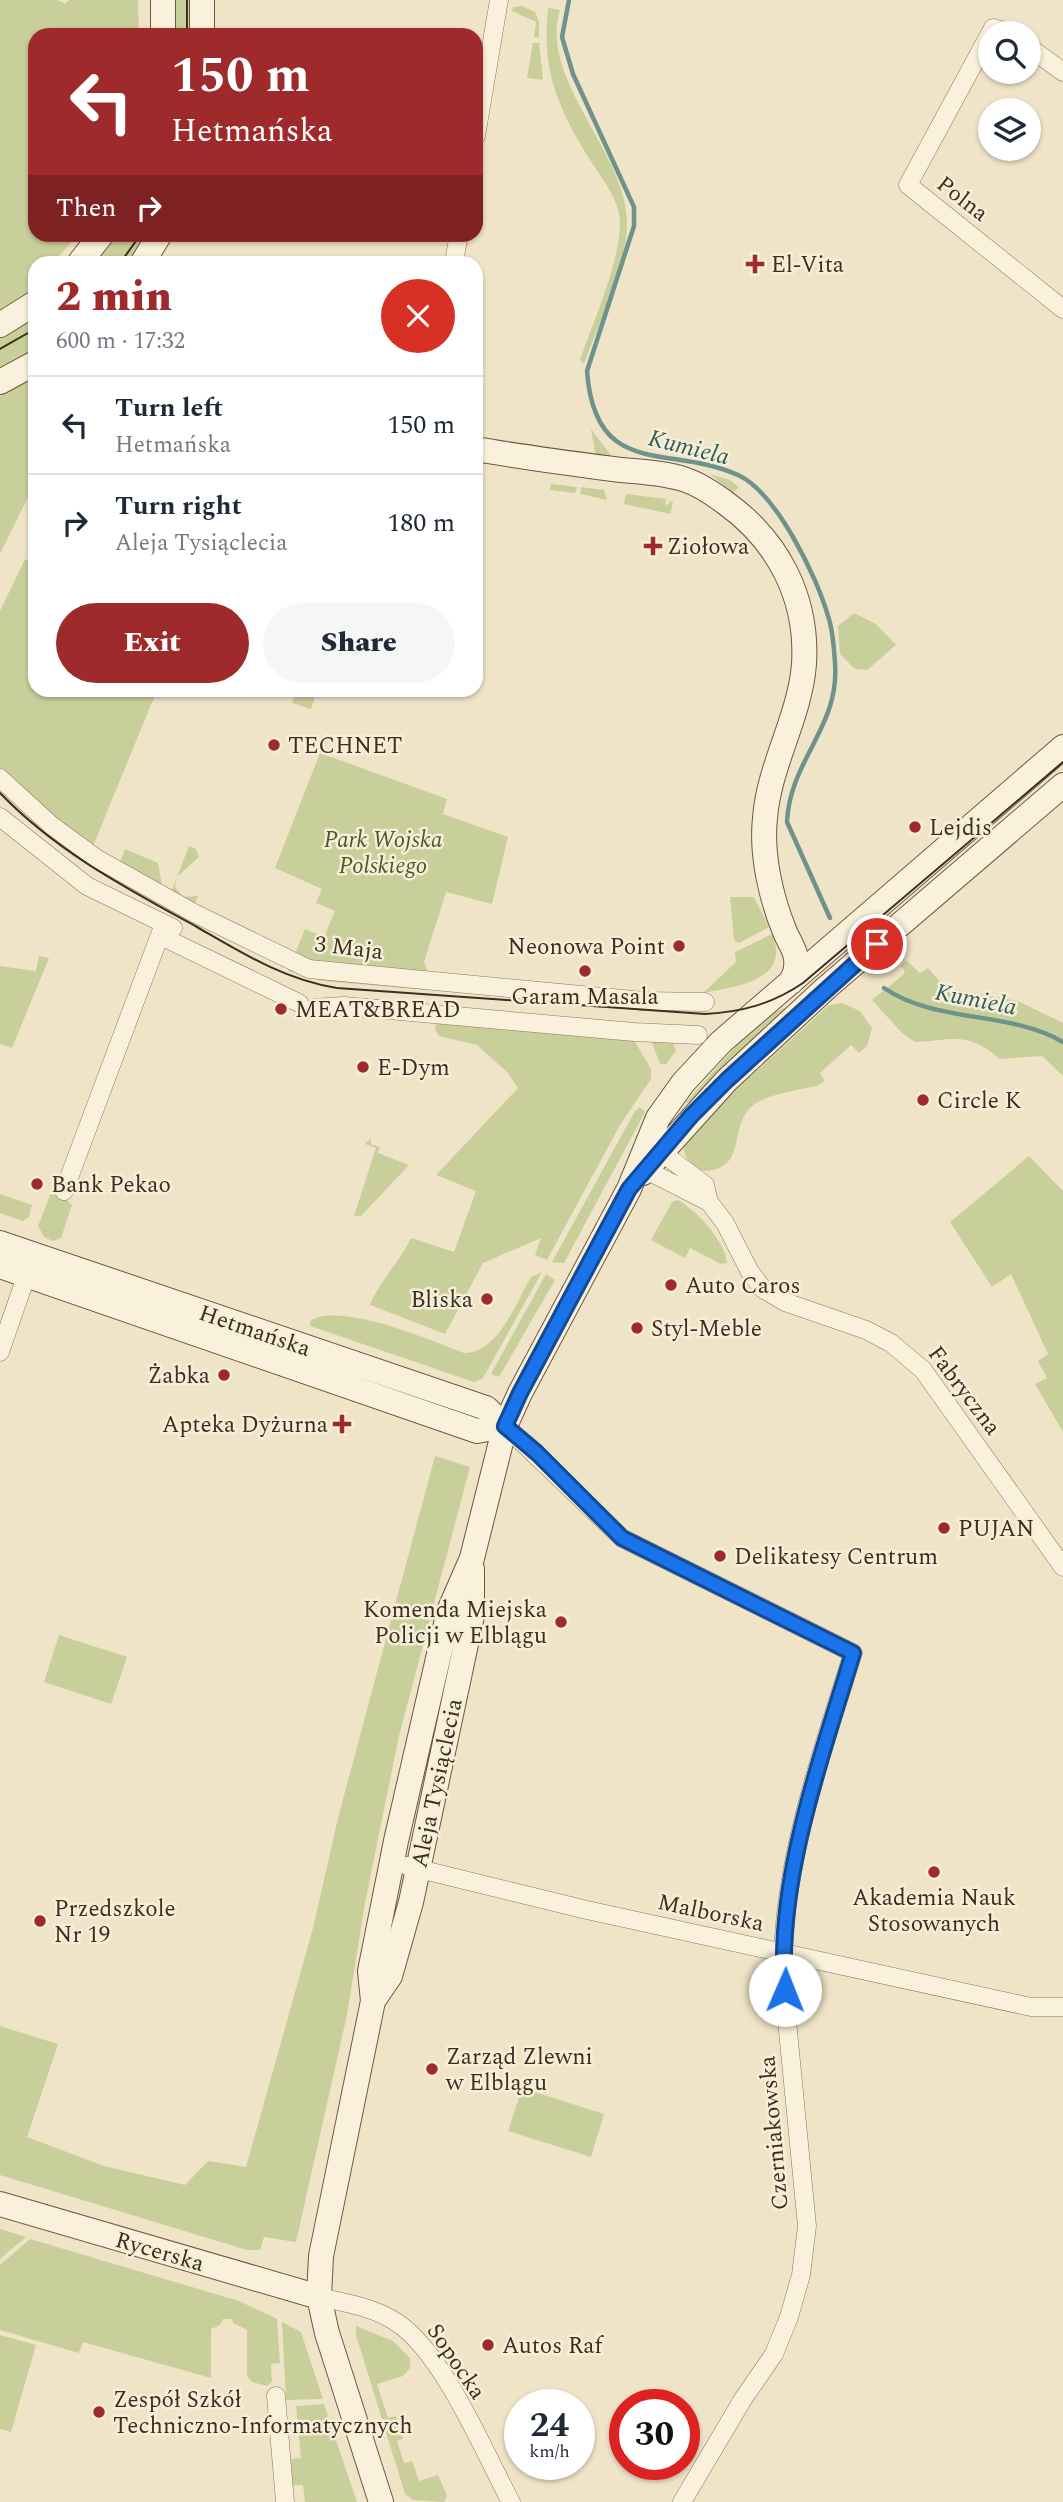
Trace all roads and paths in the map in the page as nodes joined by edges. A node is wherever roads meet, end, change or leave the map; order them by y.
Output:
1 (163, 0) edge
2 (202, 0) edge
3 (499, 0) edge
4 (163, 28) edge
5 (202, 28) edge
6 (978, 56) edge
7 (1041, 56) edge
8 (1063, 72) edge
9 (483, 95) edge
10 (28, 308) edge
11 (1063, 309) edge
12 (0, 325) edge
13 (28, 367) edge
14 (0, 382) edge
15 (483, 450) edge
16 (1063, 747) edge
17 (0, 778) edge
18 (1063, 785) edge
19 (0, 817) edge
20 (774, 893) junction
21 (169, 931) junction
22 (825, 953) junction
23 (791, 982) junction
24 (705, 1002) dead end
25 (698, 1035) dead end
26 (651, 1159) junction
27 (64, 1191) dead end
28 (0, 1243) edge
29 (30, 1265) junction
30 (0, 1266) edge
31 (0, 1352) edge
32 (505, 1426) junction
33 (472, 1558) junction
34 (1063, 1567) edge
35 (853, 1653) joint
36 (391, 1863) junction
37 (418, 1869) junction
38 (785, 1953) junction
39 (373, 2001) junction
40 (1063, 2007) edge
41 (0, 2204) edge
42 (319, 2297) junction
43 (276, 2396) dead end
44 (285, 2502) edge
45 (381, 2502) edge
46 (511, 2502) edge
47 (682, 2502) edge

1 - 4 main road
2 - 5 main road
3 - 9 street
6 - 11 street, Polna
7 - 8 street
10 - 12 main road
13 - 14 main road
15 - 20 main road
16 - 22 main road, Aleja Tysiąclecia
17 - 24 street, 3 Maja
18 - 26 main road, Aleja Tysiąclecia
19 - 21 street
20 - 22 main road
20 - 23 main road
21 - 25 street
21 - 27 street
22 - 23 main road, Aleja Tysiąclecia
23 - 26 main road, Aleja Tysiąclecia
26 - 32 main road, Aleja Tysiąclecia
26 - 34 street, Fabryczna
28 - 29 main road, Hetmańska
29 - 30 main road, Hetmańska
29 - 31 street
29 - 32 main road, Hetmańska
32 - 33 main road, Aleja Tysiąclecia
32 - 35 street, Hetmańska
33 - 36 main road, Aleja Tysiąclecia
33 - 37 main road, Aleja Tysiąclecia
35 - 38 street, Czerniakowska
36 - 37 street, Malborska
36 - 39 main road, Aleja Tysiąclecia
37 - 38 street, Malborska
37 - 39 main road, Aleja Tysiąclecia
38 - 40 street, Malborska
38 - 47 street, Czerniakowska
39 - 42 main road, Aleja Tysiąclecia
41 - 42 main road, Rycerska
42 - 45 main road, Aleja Tysiąclecia
42 - 46 street, Sopocka
43 - 44 street

